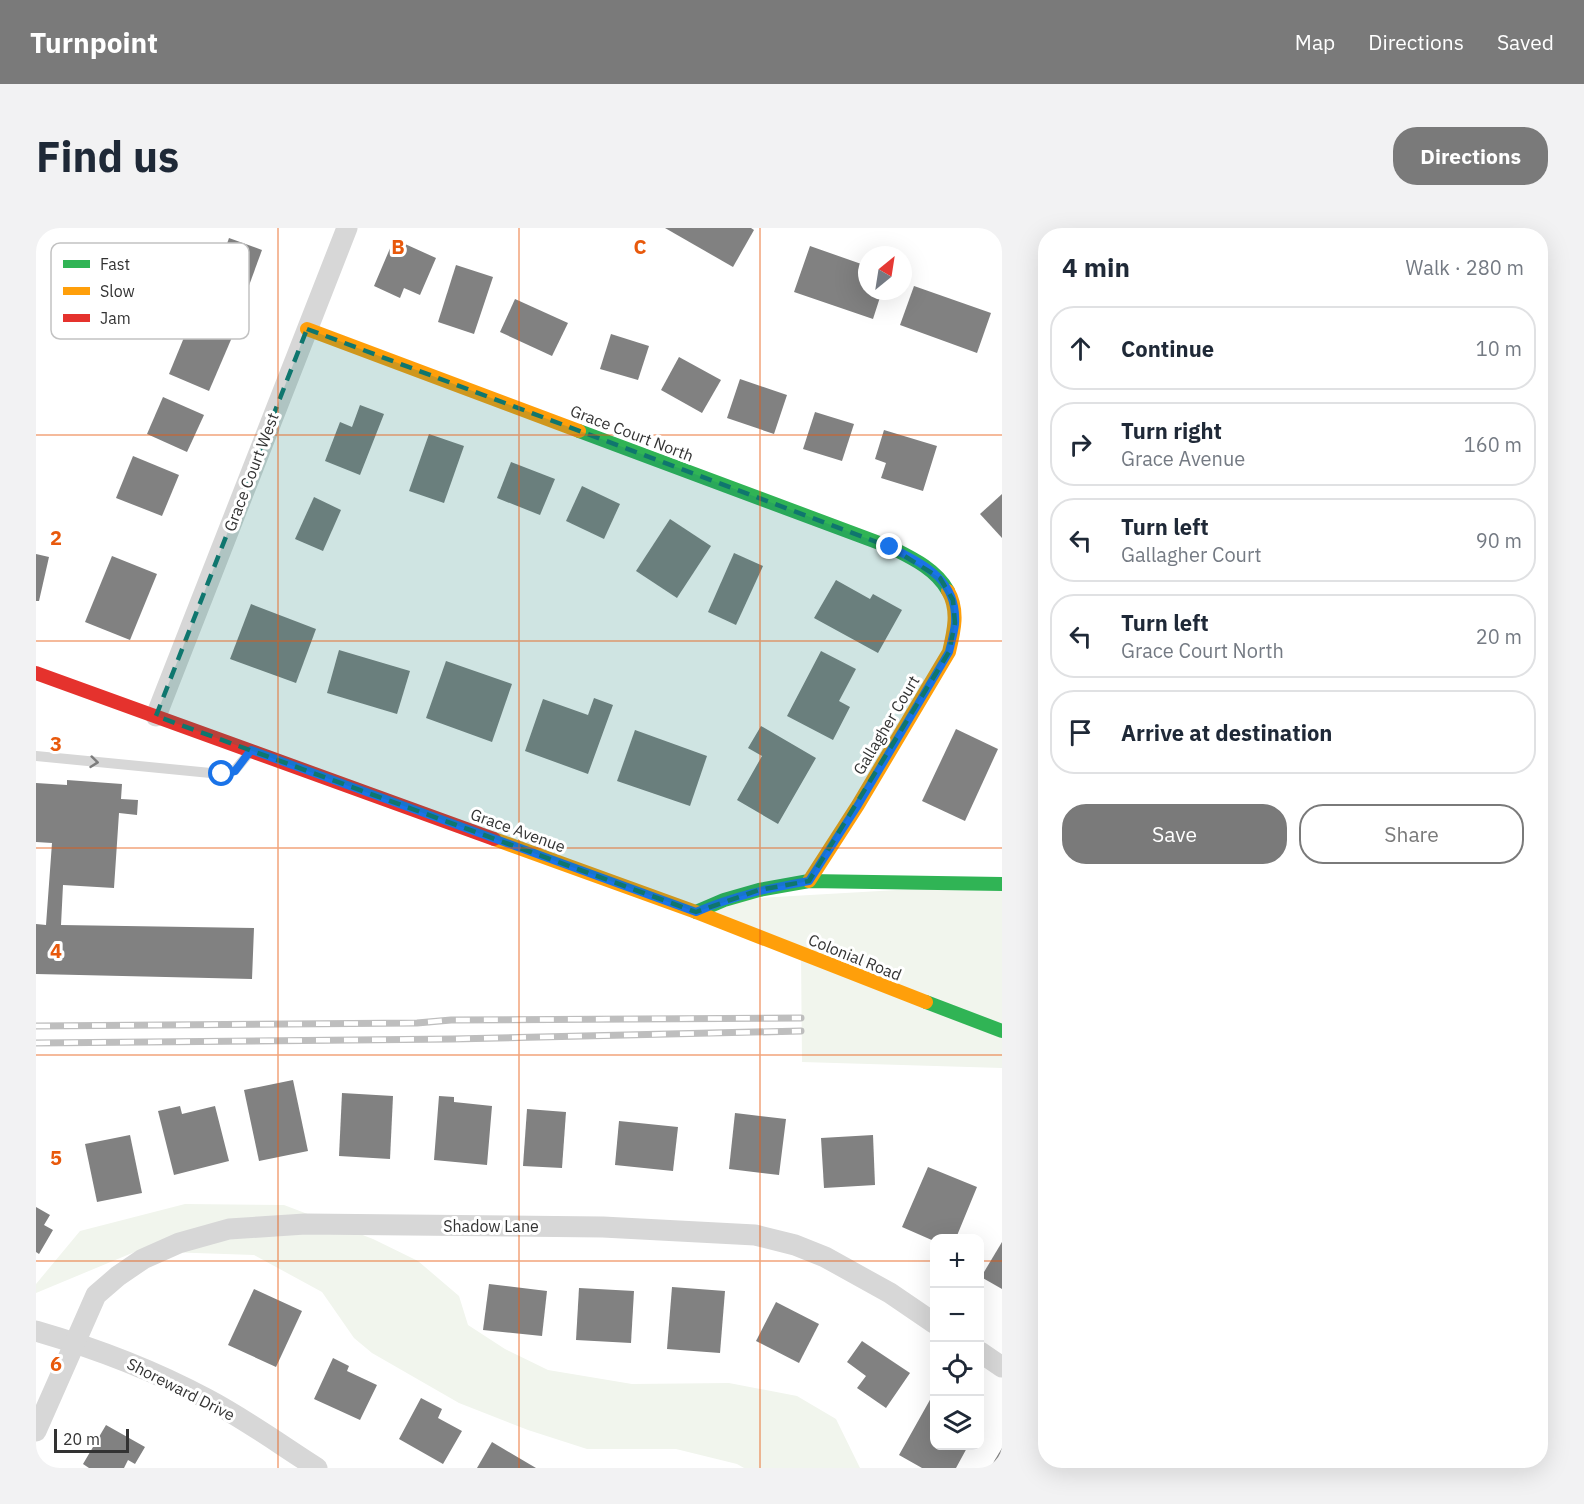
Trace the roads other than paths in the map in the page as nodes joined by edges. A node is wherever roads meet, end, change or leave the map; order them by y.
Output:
1 (347, 228) edge
2 (307, 329) junction
3 (940, 578) joint
4 (36, 673) edge
5 (156, 716) junction
6 (251, 750) junction
7 (36, 756) edge
8 (809, 881) junction
9 (1002, 884) edge
10 (696, 912) junction
11 (1002, 1031) edge
12 (930, 1320) edge
13 (36, 1331) edge
14 (74, 1342) junction
15 (984, 1355) edge
16 (1002, 1367) edge
17 (36, 1431) edge
18 (316, 1468) edge

1 - 2 street, Grace Court West
2 - 3 street, Grace Court North
2 - 5 street, Grace Court West
3 - 8 street, Gallagher Court
4 - 5 street, Grace Avenue
5 - 6 street, Grace Avenue
7 -> 6 lane
6 - 10 street, Grace Avenue
8 - 9 street
8 - 10 street
10 - 11 street, Colonial Road
12 - 14 street, Shadow Lane
13 - 14 street, Shoreward Drive
14 - 17 street, Shadow Lane
14 - 18 street, Shoreward Drive
15 - 16 street

